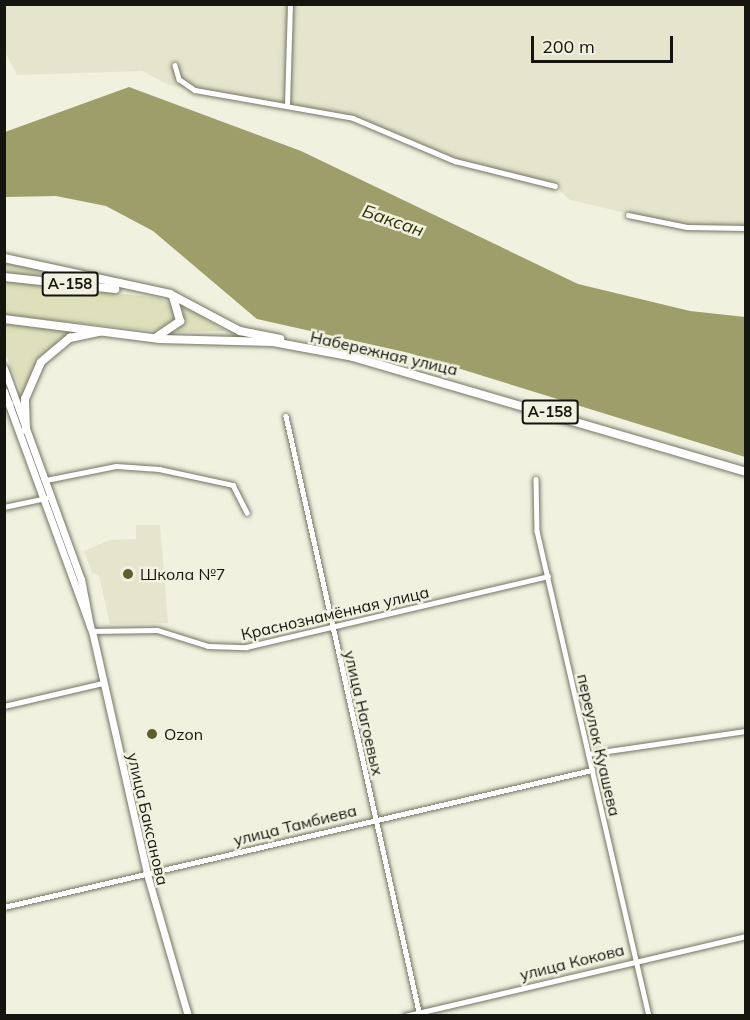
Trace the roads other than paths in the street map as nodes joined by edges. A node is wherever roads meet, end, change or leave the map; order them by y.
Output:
1 (290, 4) edge
2 (175, 65) dead end
3 (287, 105) junction
4 (555, 186) dead end
5 (628, 215) dead end
6 (746, 228) edge
7 (4, 258) edge
8 (4, 277) edge
9 (135, 289) junction
10 (170, 294) junction
11 (4, 319) edge
12 (122, 332) junction
13 (150, 337) junction
14 (353, 357) junction
15 (4, 368) edge
16 (4, 391) edge
17 (7, 400) edge
18 (286, 416) dead end
19 (26, 430) junction
20 (746, 472) edge
21 (536, 479) dead end
22 (46, 480) junction
23 (52, 496) junction
24 (43, 498) junction
25 (4, 507) edge
26 (247, 513) dead end
27 (548, 576) junction
28 (332, 627) junction
29 (91, 628) junction
30 (103, 683) junction
31 (4, 706) edge
32 (746, 731) edge
33 (588, 754) junction
34 (592, 770) junction
35 (376, 817) junction
36 (147, 874) junction
37 (4, 907) edge
38 (746, 936) edge
39 (635, 959) junction
40 (420, 1014) edge
41 (188, 1016) edge
42 (405, 1016) edge
43 (649, 1016) edge

1 - 3 street
2 - 3 street
3 - 4 street
5 - 6 street
7 - 9 main road
8 - 9 main road, А-158
9 - 10 main road, А-158
10 - 13 main road
10 - 14 main road, А-158
11 - 12 main road, Набережная улица / А-158
12 - 13 main road, Набережная улица / А-158
12 - 19 main road
13 - 14 main road, Набережная улица / А-158
14 - 20 main road, Набережная улица / А-158
15 - 19 main road, улица Баксанова
16 - 17 main road, улица Баксанова
17 - 24 main road, улица Баксанова
18 - 28 street, улица Нагоевых
19 - 22 main road, улица Баксанова
21 - 27 street, переулок Куашева
22 - 23 main road, улица Баксанова
22 - 26 street
23 - 24 street
23 - 29 main road, улица Баксанова
24 - 25 street
24 - 29 main road, улица Баксанова
27 - 28 street, Краснознамённая улица
27 - 33 street, переулок Куашева
28 - 29 street, Краснознамённая улица
28 - 35 street, улица Нагоевых
29 - 30 main road, улица Баксанова
30 - 31 street
30 - 36 main road, улица Баксанова
32 - 33 street
33 - 34 street, переулок Куашева
34 - 35 street, улица Тамбиева
34 - 39 street, переулок Куашева
35 - 36 street, улица Тамбиева
35 - 40 street, улица Нагоевых
36 - 37 street, улица Тамбиева
36 - 41 main road, улица Баксанова
38 - 39 street, улица Кокова
39 - 40 street, улица Кокова
39 - 43 street, переулок Куашева
40 - 42 street, улица Кокова

